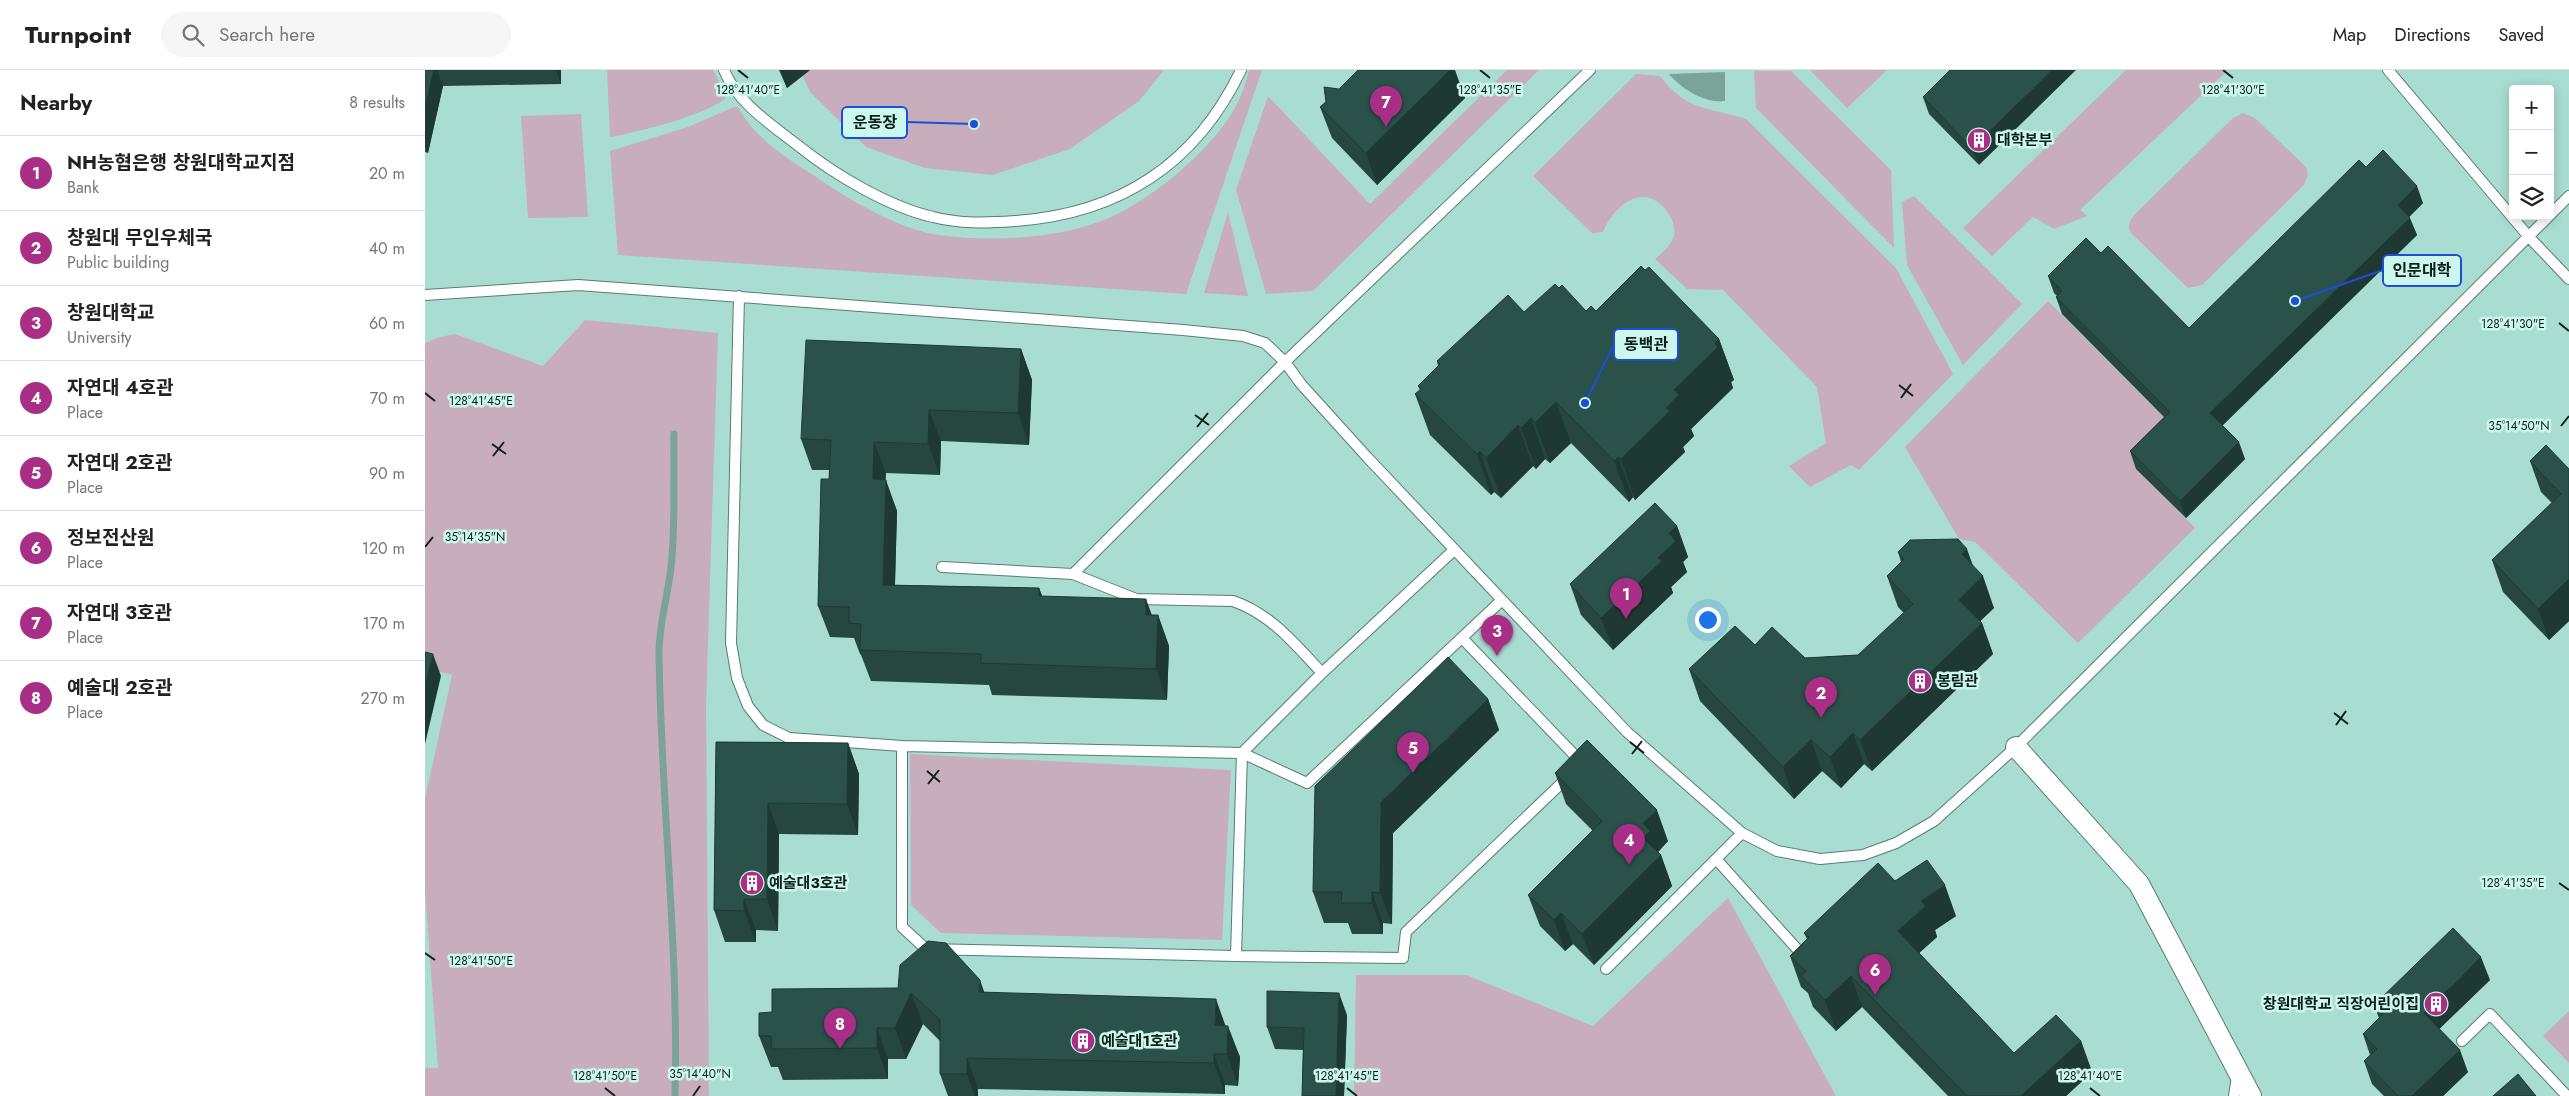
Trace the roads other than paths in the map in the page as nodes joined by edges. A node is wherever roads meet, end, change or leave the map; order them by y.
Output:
1 (724, 70) edge
2 (1241, 70) edge
3 (1590, 70) edge
4 (2388, 70) edge
5 (2569, 196) edge
6 (2554, 210) edge
7 (2544, 220) edge
8 (2529, 237) junction
9 (2569, 279) edge
10 (425, 295) edge
11 (739, 296) junction
12 (1285, 362) junction
13 (1454, 550) junction
14 (942, 567) dead end
15 (1073, 574) junction
16 (1502, 600) junction
17 (1462, 638) junction
18 (1322, 673) junction
19 (902, 746) junction
20 (2016, 747) junction
21 (1241, 753) junction
22 (1742, 833) junction
23 (1716, 859) junction
24 (1236, 956) junction
25 (1806, 959) edge
26 (1606, 969) dead end
27 (2462, 1041) dead end
28 (2237, 1070) junction
29 (2235, 1096) edge
30 (2251, 1096) edge
31 (2567, 1096) edge

1 - 2 lane
3 - 12 lane
4 - 8 lane
5 - 6 lane
7 - 8 lane
8 - 9 lane
8 - 20 lane
10 - 11 lane
11 - 12 lane
11 - 19 lane
12 - 13 lane
12 - 15 lane
13 - 16 lane
13 - 18 lane
14 - 15 lane
15 - 18 lane
16 - 17 lane
16 - 22 lane
17 - 21 lane
17 - 24 lane
18 - 21 lane
19 - 21 lane
19 - 24 lane
20 - 22 lane
20 - 28 street
21 - 24 lane
22 - 23 lane
23 - 25 lane
23 - 26 lane
27 - 31 lane
28 - 29 lane
28 - 30 street

